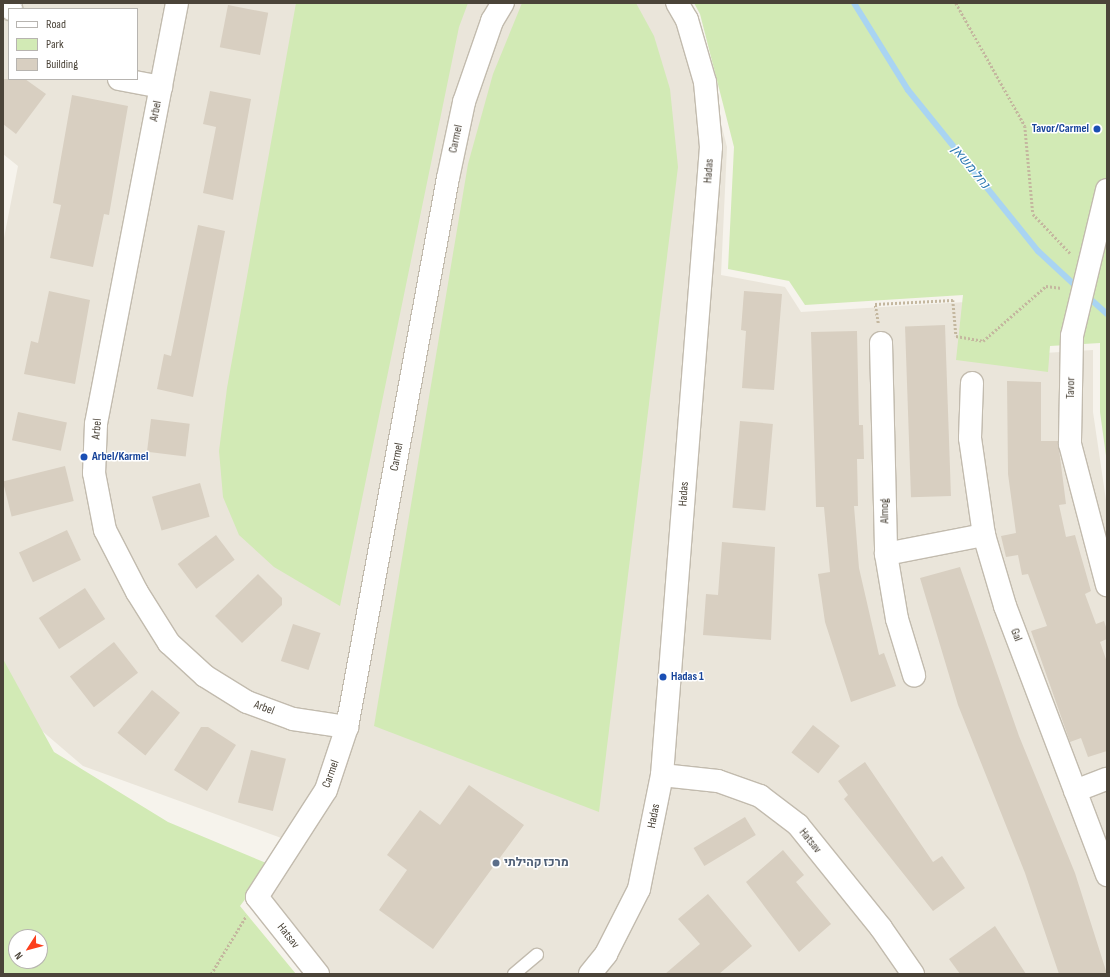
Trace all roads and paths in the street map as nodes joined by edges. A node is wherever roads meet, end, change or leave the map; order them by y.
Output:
1 (177, 3) edge
2 (503, 3) edge
3 (678, 3) edge
4 (956, 3) edge
5 (124, 80) edge
6 (161, 87) junction
7 (1107, 190) edge
8 (1073, 257) dead end
9 (1082, 294) junction
10 (881, 343) joint
11 (972, 384) dead end
12 (984, 535) junction
13 (886, 554) junction
14 (1107, 585) edge
15 (914, 675) dead end
16 (348, 726) junction
17 (662, 775) junction
18 (1107, 779) edge
19 (1075, 791) junction
20 (1107, 876) edge
21 (257, 898) junction
22 (537, 955) dead end
23 (211, 974) edge
24 (318, 974) edge
25 (514, 974) edge
26 (590, 974) edge
27 (913, 974) edge

1 - 6 street, Arbel
2 - 16 street, Carmel
3 - 17 street, Hadas
4 - 8 path
5 - 6 street
6 - 16 street, Arbel
7 - 9 street, Tavor
9 - 10 path
9 - 14 street, Tavor
10 - 13 street, Almog
11 - 12 street, Gal
12 - 13 street
12 - 19 street, Gal
13 - 15 street, Almog
16 - 21 street, Carmel
17 - 26 street, Hadas
17 - 27 street, Hatsav
18 - 19 street
19 - 20 street, Gal
21 - 23 path
21 - 24 street, Hatsav
22 - 25 lane

